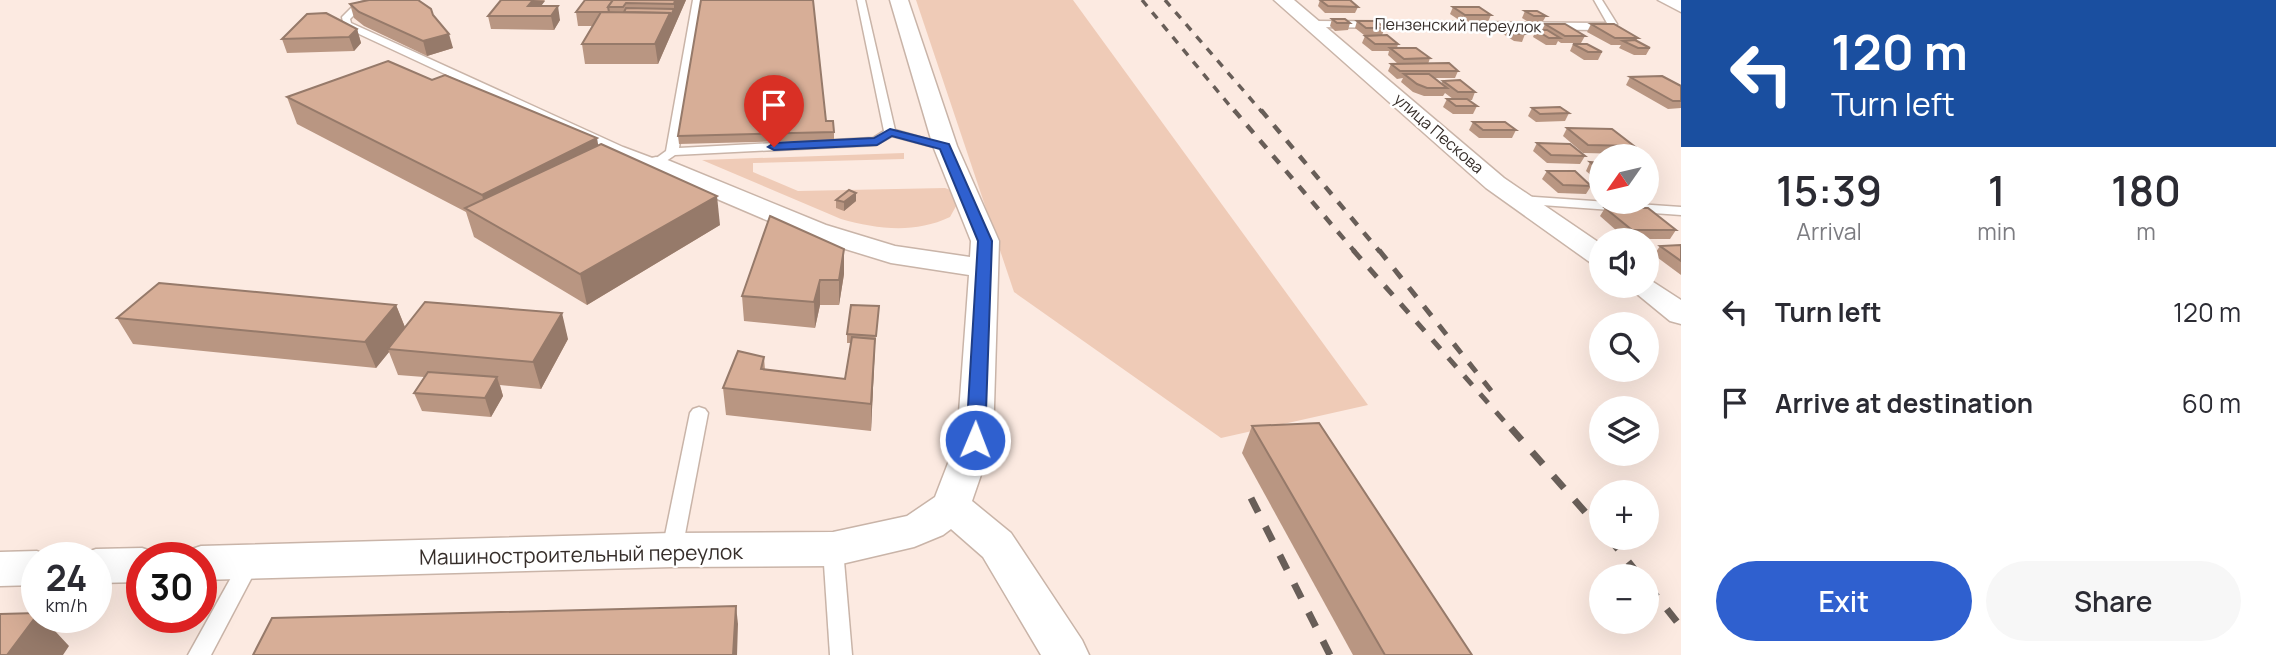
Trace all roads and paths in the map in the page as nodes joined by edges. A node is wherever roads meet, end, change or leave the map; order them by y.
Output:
1 (375, 0) edge
2 (698, 0) edge
3 (861, 0) edge
4 (899, 0) edge
5 (1283, 0) edge
6 (1598, 0) edge
7 (1667, 0) edge
8 (1681, 7) edge
9 (1314, 24) junction
10 (890, 132) junction
11 (945, 146) junction
12 (664, 158) junction
13 (1519, 200) junction
14 (1681, 211) edge
15 (1589, 249) edge
16 (982, 268) junction
17 (1659, 298) edge
18 (1681, 314) edge
19 (699, 413) dead end
20 (951, 506) junction
21 (672, 550) junction
22 (833, 550) junction
23 (250, 562) junction
24 (217, 563) edge
25 (21, 568) edge
26 (0, 569) edge
27 (199, 655) edge
28 (841, 655) edge
29 (1066, 655) edge

1 - 12 lane
2 - 12 lane
3 - 10 lane
4 - 11 street
5 - 9 street, улица Пескова
6 - 9 lane, Пензенский переулок
7 - 8 street
9 - 13 street, улица Пескова
10 - 11 lane
10 - 12 lane
11 - 16 street
12 - 16 street
13 - 14 lane
13 - 15 street, улица Пескова
16 - 20 street
17 - 18 street
19 - 21 lane
20 - 22 street, Машиностроительный переулок
20 - 29 street
21 - 22 street, Машиностроительный переулок
21 - 23 street, Машиностроительный переулок
22 - 28 lane
23 - 24 street, Машиностроительный переулок
23 - 27 lane
25 - 26 street

